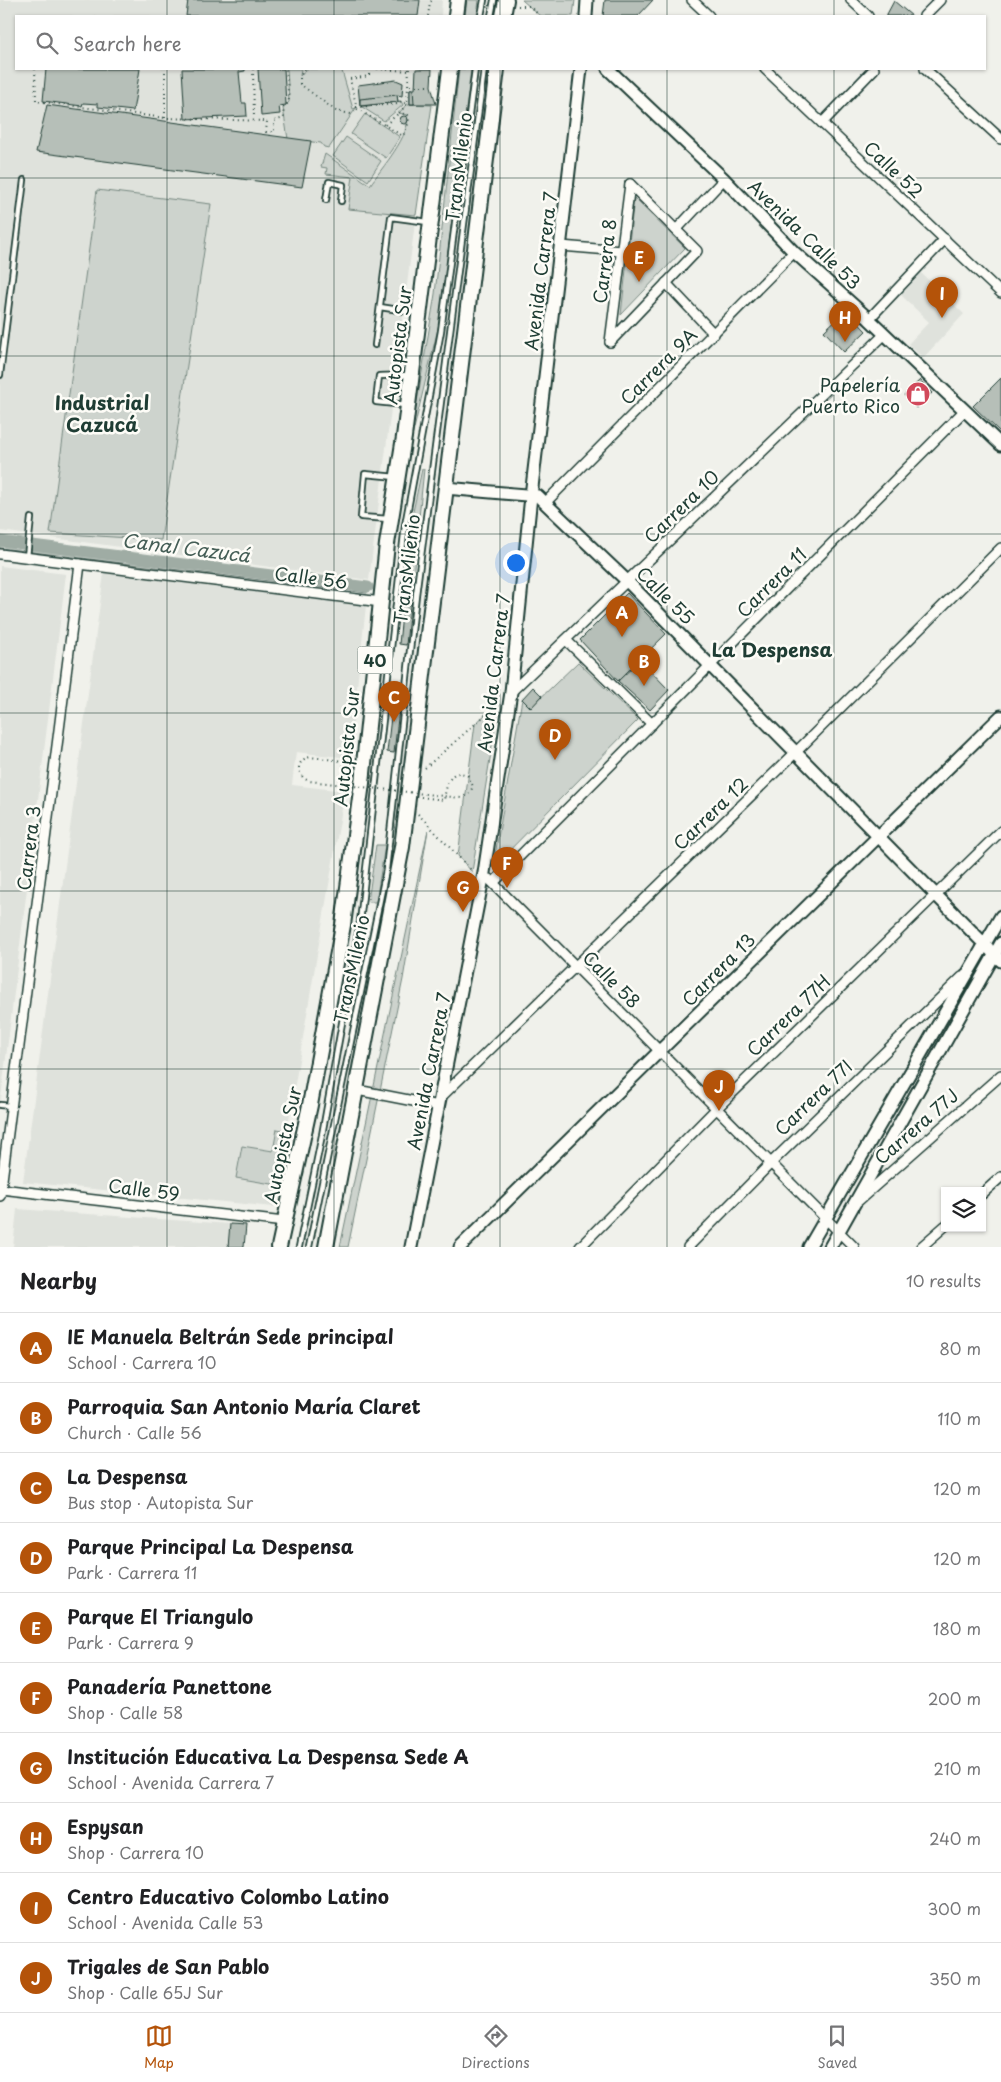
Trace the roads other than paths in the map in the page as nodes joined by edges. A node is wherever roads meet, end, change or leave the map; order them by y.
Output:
1 (458, 0) edge
2 (484, 0) edge
3 (587, 0) edge
4 (692, 0) edge
5 (851, 0) edge
6 (940, 0) edge
7 (502, 5) edge
8 (456, 15) edge
9 (482, 15) edge
10 (492, 15) edge
11 (586, 15) edge
12 (708, 15) edge
13 (867, 15) edge
14 (925, 15) edge
15 (450, 70) edge
16 (475, 70) edge
17 (484, 70) edge
18 (497, 70) edge
19 (581, 70) edge
20 (609, 70) edge
21 (766, 70) edge
22 (873, 70) edge
23 (926, 70) edge
24 (822, 123) junction
25 (1001, 139) edge
26 (724, 179) junction
27 (24, 180) dead end
28 (326, 200) dead end
29 (342, 201) dead end
30 (431, 222) junction
31 (676, 230) junction
32 (945, 239) junction
33 (561, 246) junction
34 (622, 251) junction
35 (794, 252) junction
36 (666, 283) junction
37 (1001, 293) edge
38 (380, 307) junction
39 (419, 313) junction
40 (869, 319) junction
41 (714, 334) junction
42 (885, 334) junction
43 (375, 345) dead end
44 (0, 375) edge
45 (412, 375) junction
46 (408, 405) junction
47 (965, 410) junction
48 (1001, 444) edge
49 (397, 477) junction
50 (445, 488) junction
51 (531, 496) junction
52 (545, 503) junction
53 (31, 518) dead end
54 (390, 520) junction
55 (1001, 548) edge
56 (0, 554) edge
57 (28, 554) junction
58 (80, 564) junction
59 (627, 581) junction
60 (381, 602) junction
61 (566, 640) junction
62 (710, 665) junction
63 (511, 692) junction
64 (1001, 716) edge
65 (652, 724) junction
66 (796, 752) junction
67 (1001, 831) edge
68 (878, 836) junction
69 (479, 872) junction
70 (494, 882) junction
71 (935, 895) junction
72 (1001, 916) edge
73 (983, 943) junction
74 (1001, 943) edge
75 (998, 958) edge
76 (576, 966) junction
77 (965, 974) junction
78 (660, 1050) junction
79 (1001, 1074) edge
80 (357, 1090) junction
81 (439, 1102) junction
82 (0, 1105) edge
83 (12, 1106) junction
84 (717, 1108) junction
85 (771, 1163) junction
86 (1001, 1177) edge
87 (986, 1190) edge
88 (0, 1192) edge
89 (854, 1204) junction
90 (824, 1217) junction
91 (284, 1222) junction
92 (941, 1230) edge
93 (839, 1232) junction
94 (278, 1247) edge
95 (299, 1247) edge
96 (309, 1247) edge
97 (326, 1247) edge
98 (411, 1247) edge
99 (460, 1247) edge
100 (580, 1247) edge
101 (688, 1247) edge
102 (808, 1247) edge
103 (830, 1247) edge
104 (854, 1247) edge
105 (921, 1247) edge

1 - 8 highway
2 - 9 lane
3 - 11 street
4 - 12 street
5 - 13 street
6 - 14 street
7 - 10 lane
15 - 30 highway, Autopista Sur / 40
16 - 95 lane, TransMilenio
17 - 96 lane, TransMilenio
18 - 50 highway
19 - 33 street, Avenida Carrera 7
20 - 26 street, Avenida Calle 53
21 - 24 street, Calle 52
22 - 24 street
23 - 25 street
24 - 32 street, Calle 52
26 - 31 street
26 - 35 street, Avenida Calle 53
27 - 44 lane
28 - 29 lane
30 - 38 lane
30 - 39 highway, Autopista Sur / 40
31 - 34 street, Carrera 8
31 - 36 street
32 - 37 street, Calle 52
32 - 40 street
33 - 34 street
33 - 51 street, Avenida Carrera 7
34 - 36 street, Carrera 8
35 - 40 street, Avenida Calle 53
35 - 41 street, Carrera 9A
36 - 41 street
38 - 39 lane
38 - 43 lane
39 - 45 highway, Autopista Sur / 40
40 - 42 street, Avenida Calle 53
41 - 52 street, Carrera 9A
42 - 47 street, Avenida Calle 53
42 - 59 street, Carrera 10
45 - 46 highway, Autopista Sur / 40
45 - 46 lane
46 - 49 highway, Autopista Sur / 40
47 - 48 street, Avenida Calle 53
47 - 62 street, Carrera 11
49 - 54 highway, Autopista Sur / 40
49 - 54 lane
50 - 51 street, Calle 55
50 - 80 highway
51 - 52 street, Calle 55
51 - 63 street, Avenida Carrera 7
52 - 59 street, Calle 55
53 - 57 lane
54 - 60 highway, Autopista Sur / 40
55 - 66 street, Carrera 12
56 - 57 street, Calle 56
57 - 58 street, Calle 56
58 - 60 street, Calle 56
58 - 83 street, Carrera 3
59 - 61 street, Carrera 10
59 - 62 street, Calle 55
60 - 91 highway, Autopista Sur / 40
61 - 63 street, Carrera 10
61 - 65 street
62 - 65 street, Carrera 11
62 - 66 street, Calle 55
63 - 69 street, Avenida Carrera 7
64 - 68 street, Carrera 13
65 - 70 street, Carrera 11
66 - 68 street, Calle 55
66 - 76 street, Carrera 12
67 - 71 street, Carrera 77H
68 - 71 street, Calle 55
68 - 78 street, Carrera 13
69 - 70 street, Calle 58
69 - 81 street, Avenida Carrera 7
70 - 76 street, Calle 58
71 - 73 street, Calle 55
71 - 84 street, Carrera 77H
72 - 73 street, Carrera 77I
73 - 75 street, Calle 55
73 - 77 street, Carrera 77I
74 - 75 street
75 - 89 street
76 - 78 street, Calle 58
76 - 81 street, Carrera 12
77 - 85 street, Carrera 77I
77 - 90 street, Carrera 77I
78 - 84 street, Calle 58
78 - 99 street, Carrera 13
79 - 89 street, Carrera 77J
80 - 81 street
80 - 97 highway
81 - 98 street, Avenida Carrera 7
82 - 83 lane
83 - 88 street, Carrera 3
84 - 85 street, Calle 58
84 - 100 street, Carrera 77H
85 - 90 street, Calle 58
85 - 101 street, Carrera 77I
86 - 87 street
88 - 91 street, Calle 59
89 - 93 street
90 - 93 street, Calle 58
90 - 102 street
91 - 94 highway, Autopista Sur / 40
92 - 105 street
93 - 103 street
93 - 104 street, Calle 58

